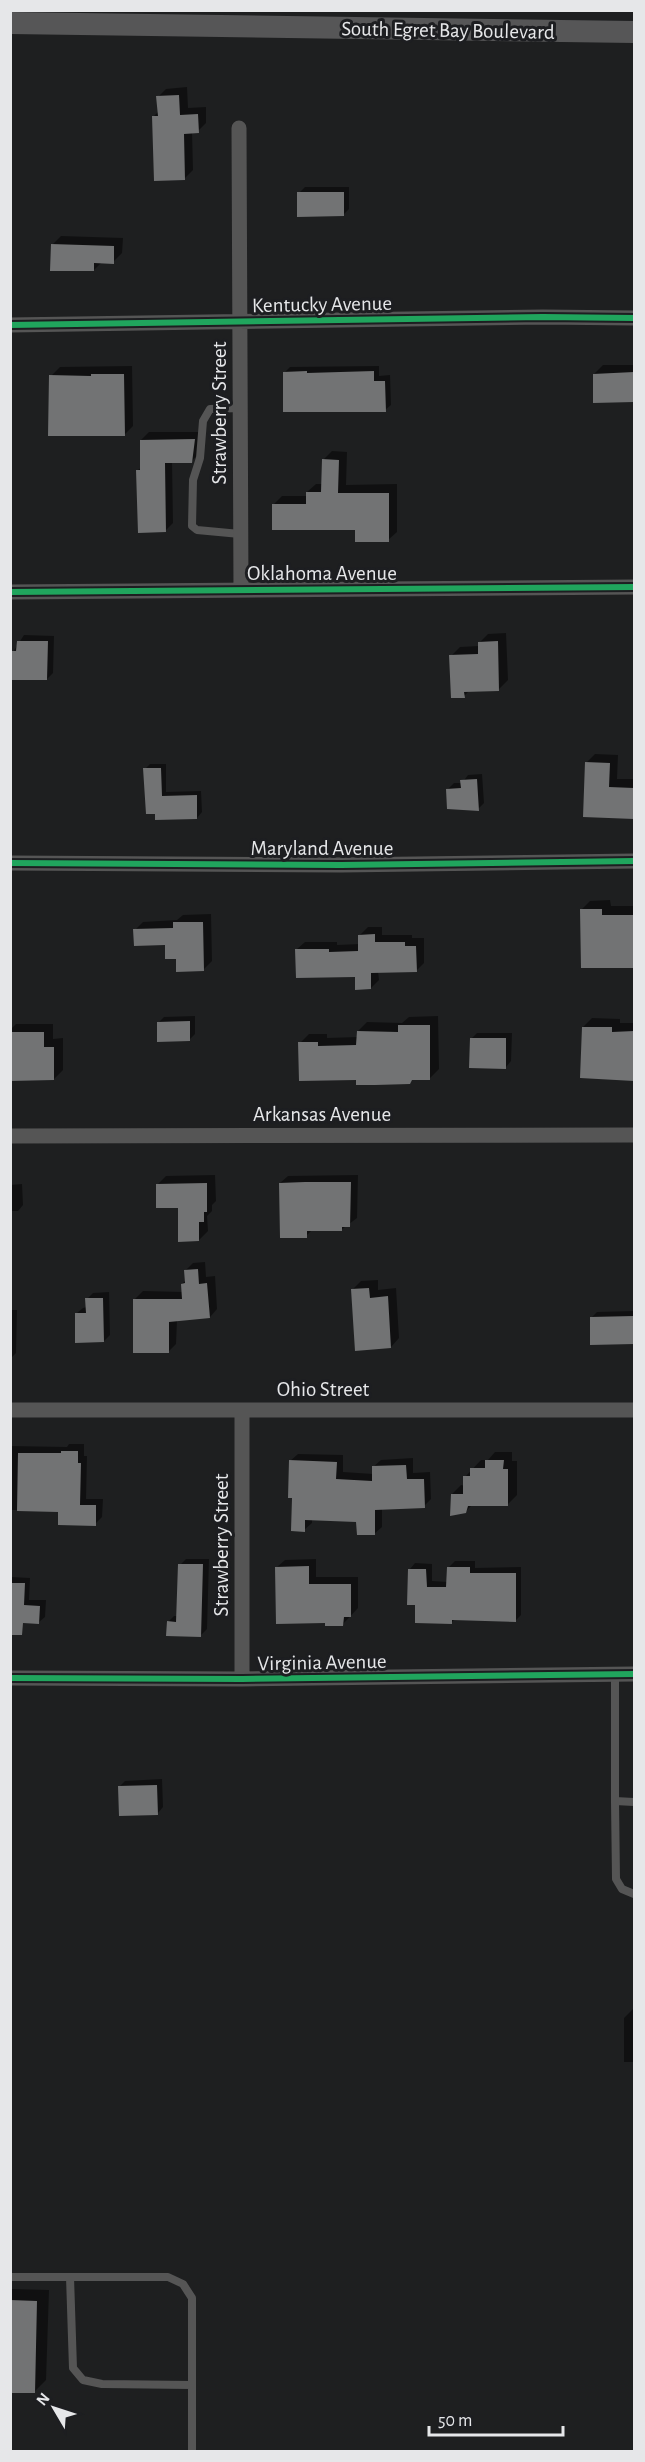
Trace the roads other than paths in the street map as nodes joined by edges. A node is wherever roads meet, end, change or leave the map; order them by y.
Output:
1 (10, 24) edge
2 (634, 32) edge
3 (239, 128) dead end
4 (634, 318) edge
5 (240, 322) junction
6 (10, 325) edge
7 (240, 408) junction
8 (240, 534) junction
9 (634, 588) edge
10 (241, 590) junction
11 (10, 592) edge
12 (634, 861) edge
13 (10, 863) edge
14 (634, 1135) edge
15 (10, 1136) edge
16 (10, 1410) edge
17 (242, 1410) junction
18 (634, 1410) edge
19 (615, 1674) junction
20 (634, 1674) edge
21 (10, 1677) edge
22 (242, 1679) junction
23 (615, 1801) junction
24 (634, 1802) edge
25 (634, 1894) edge
26 (10, 2277) edge
27 (70, 2277) junction
28 (192, 2385) junction
29 (192, 2451) edge

1 - 2 main road, South Egret Bay Boulevard
3 - 5 street, Strawberry Street
4 - 5 street, Kentucky Avenue
5 - 6 street, Kentucky Avenue
5 - 7 street, Strawberry Street
7 - 8 street, Strawberry Street
7 - 8 lane
8 - 10 street, Strawberry Street
9 - 10 street, Oklahoma Avenue
10 - 11 street, Oklahoma Avenue
12 - 13 street, Maryland Avenue
14 - 15 street, Arkansas Avenue
16 - 17 street, Ohio Street
17 - 18 street, Ohio Street
17 - 22 street, Strawberry Street
19 - 20 street, Virginia Avenue
19 - 22 street, Virginia Avenue
19 - 23 lane
21 - 22 street, Virginia Avenue
23 - 24 lane
23 - 25 lane
26 - 27 lane
27 - 28 lane
27 - 28 lane
28 - 29 lane

